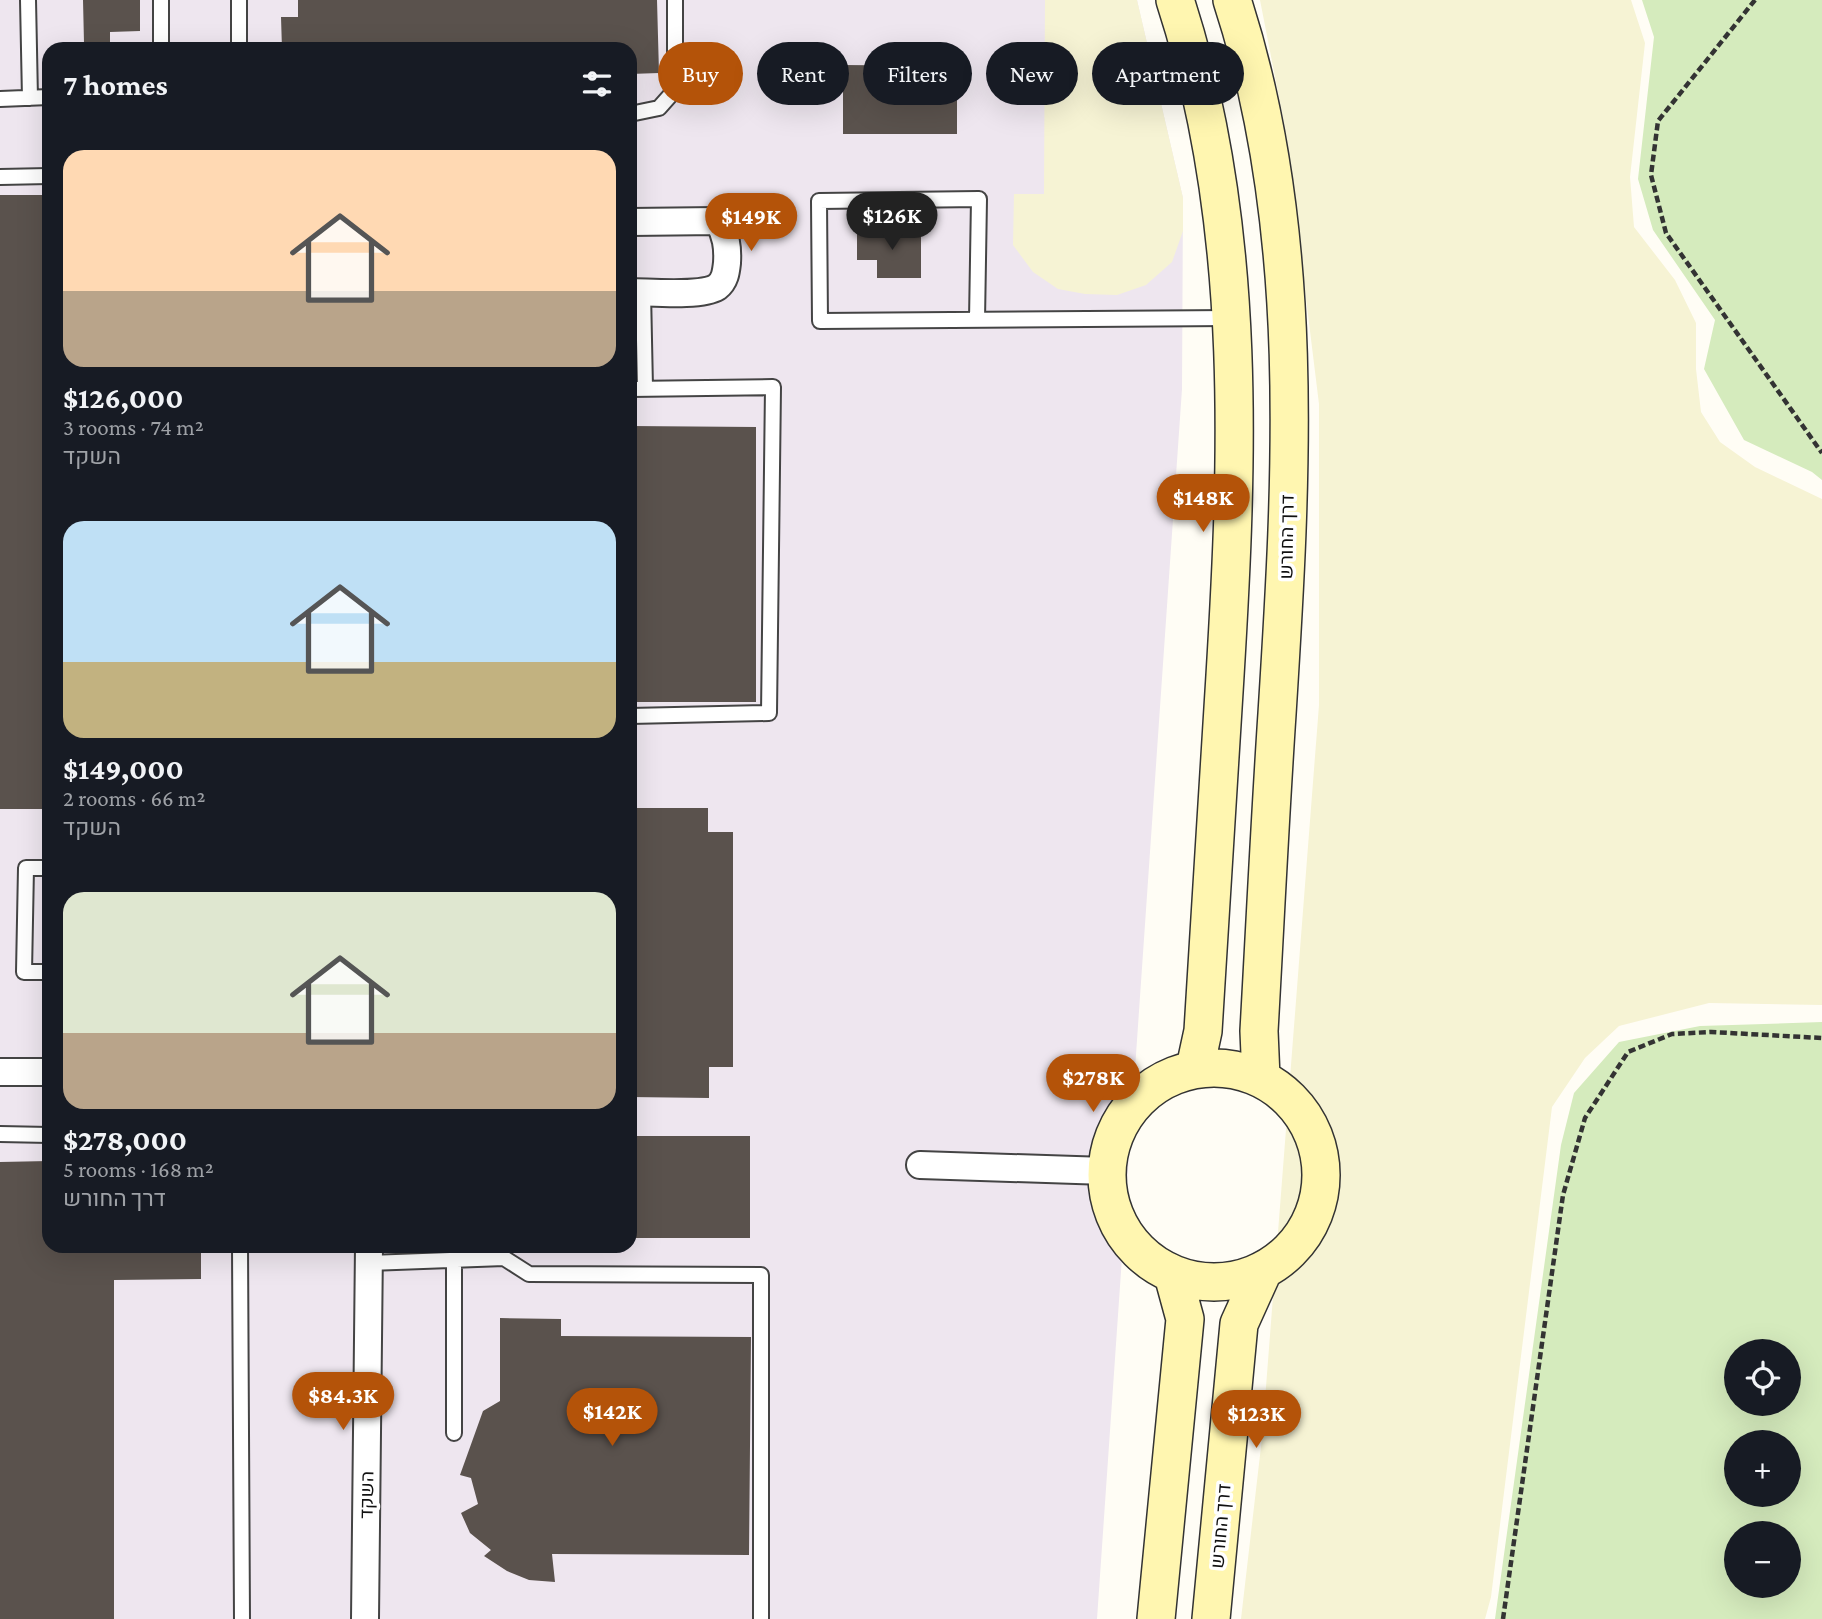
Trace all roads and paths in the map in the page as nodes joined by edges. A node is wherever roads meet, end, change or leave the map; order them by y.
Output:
1 (28, 0) edge
2 (161, 0) edge
3 (239, 0) edge
4 (676, 0) edge
5 (1175, 0) edge
6 (1232, 0) edge
7 (1755, 0) edge
8 (161, 42) edge
9 (239, 42) edge
10 (42, 97) edge
11 (30, 98) junction
12 (0, 99) edge
13 (637, 113) edge
14 (42, 176) edge
15 (0, 177) edge
16 (637, 222) edge
17 (637, 292) edge
18 (1231, 318) junction
19 (978, 320) junction
20 (637, 388) edge
21 (645, 388) junction
22 (1822, 453) edge
23 (637, 716) edge
24 (42, 868) edge
25 (42, 972) edge
26 (1822, 1038) edge
27 (1195, 1068) junction
28 (0, 1072) edge
29 (42, 1072) edge
30 (1261, 1078) junction
31 (0, 1134) edge
32 (42, 1135) edge
33 (920, 1165) dead end
34 (1106, 1171) junction
35 (240, 1253) edge
36 (369, 1254) edge
37 (454, 1260) junction
38 (1263, 1271) junction
39 (1172, 1275) junction
40 (454, 1433) dead end
41 (242, 1619) edge
42 (365, 1619) edge
43 (761, 1619) edge
44 (1156, 1619) edge
45 (1211, 1619) edge
46 (1503, 1619) edge

1 - 11 lane
2 - 8 lane
3 - 9 lane
4 - 13 lane
5 - 18 street
6 - 30 street, דרך החורש
7 - 22 path
10 - 11 lane
11 - 12 lane
14 - 15 lane
16 - 17 street
17 - 21 lane
18 - 19 lane
18 - 27 street
19 - 19 lane
20 - 21 lane
21 - 23 lane
24 - 25 lane
26 - 46 path
27 - 30 street
27 - 34 street
28 - 29 street
30 - 38 street
31 - 32 lane
33 - 34 street
34 - 39 street
35 - 41 lane
36 - 37 lane
36 - 42 street, השקד
37 - 40 lane
37 - 43 lane
38 - 39 street
38 - 45 street, דרך החורש
39 - 44 street

